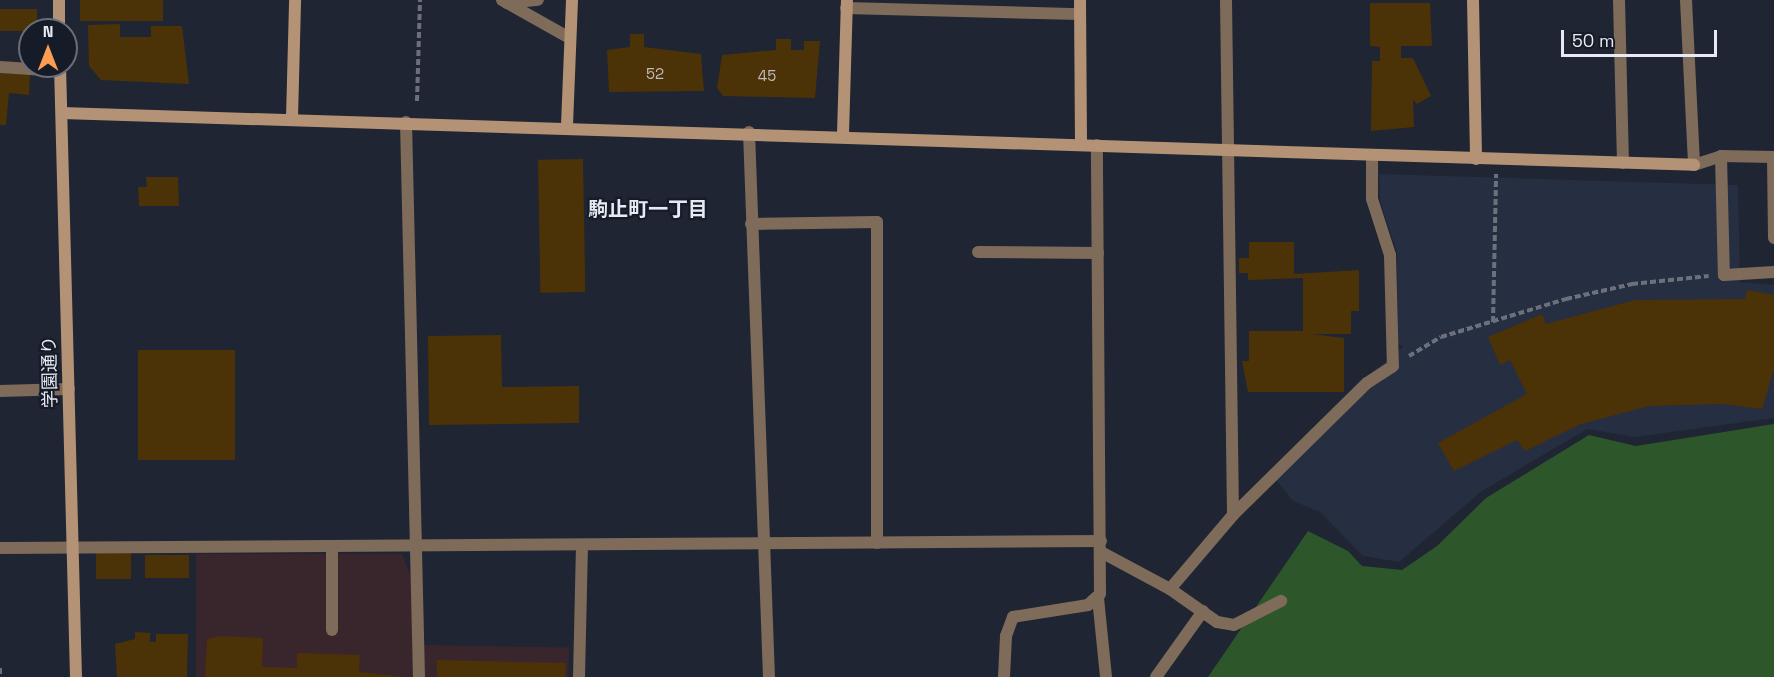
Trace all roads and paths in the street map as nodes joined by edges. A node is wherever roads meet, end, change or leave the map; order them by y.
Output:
1 (59, 0) edge
2 (296, 0) edge
3 (420, 0) edge
4 (538, 0) edge
5 (572, 0) edge
6 (1080, 0) edge
7 (1226, 0) edge
8 (1473, 0) edge
9 (1619, 0) edge
10 (1686, 0) edge
11 (505, 1) edge
12 (846, 4) edge
13 (1080, 14) junction
14 (59, 18) edge
15 (568, 38) junction
16 (0, 67) edge
17 (18, 67) edge
18 (60, 78) edge
19 (417, 101) dead end
20 (62, 113) junction
21 (292, 118) junction
22 (406, 122) junction
23 (567, 126) junction
24 (749, 132) junction
25 (843, 134) junction
26 (1081, 144) junction
27 (1097, 145) junction
28 (1229, 152) junction
29 (1372, 156) junction
30 (1721, 156) junction
31 (1774, 157) edge
32 (1476, 159) junction
33 (1623, 163) junction
34 (1694, 165) junction
35 (1496, 173) dead end
36 (751, 224) junction
37 (1774, 238) edge
38 (978, 252) dead end
39 (1098, 253) junction
40 (1774, 272) edge
41 (1724, 275) junction
42 (1493, 322) junction
43 (1393, 366) junction
44 (69, 389) junction
45 (0, 391) edge
46 (1233, 514) junction
47 (877, 543) junction
48 (762, 544) junction
49 (582, 545) junction
50 (73, 547) junction
51 (1101, 547) junction
52 (0, 548) edge
53 (332, 548) junction
54 (415, 548) junction
55 (1170, 589) junction
56 (1098, 598) junction
57 (1281, 601) dead end
58 (1203, 612) junction
59 (332, 630) dead end
60 (0, 668) edge
61 (0, 677) edge
62 (76, 677) edge
63 (419, 677) edge
64 (579, 677) edge
65 (769, 677) edge
66 (1004, 677) edge
67 (1106, 677) edge
68 (1156, 677) edge

1 - 14 street
2 - 21 street
3 - 19 path
4 - 11 street
5 - 15 street
6 - 13 street
7 - 28 street
8 - 32 street
9 - 33 street
10 - 34 street
11 - 15 street
12 - 13 street
12 - 25 street
13 - 26 street
15 - 23 street
16 - 17 street
18 - 20 street, 学園通り
20 - 21 street
20 - 44 street, 学園通り
21 - 22 street
22 - 23 street
22 - 54 street
23 - 24 street
24 - 25 street
24 - 36 street
25 - 26 street
26 - 27 street
27 - 28 street
27 - 39 street
28 - 29 street
28 - 46 street
29 - 32 street
29 - 43 street
30 - 31 street
30 - 34 street
30 - 41 street
31 - 37 street
32 - 33 street
33 - 34 street
35 - 42 path
36 - 47 street
36 - 48 street
38 - 39 street
39 - 51 street
40 - 41 street
41 - 42 path
42 - 43 path
43 - 46 street
44 - 45 street
44 - 50 street, 学園通り
46 - 55 street
47 - 48 street
47 - 51 street
48 - 49 street
48 - 65 street
49 - 54 street
49 - 64 street
50 - 52 street
50 - 53 street
50 - 62 street, 学園通り
51 - 55 street
51 - 56 street
53 - 54 street
53 - 59 street
54 - 63 street
55 - 58 street
56 - 66 street
56 - 67 street
57 - 58 street
58 - 68 street
60 - 61 path

